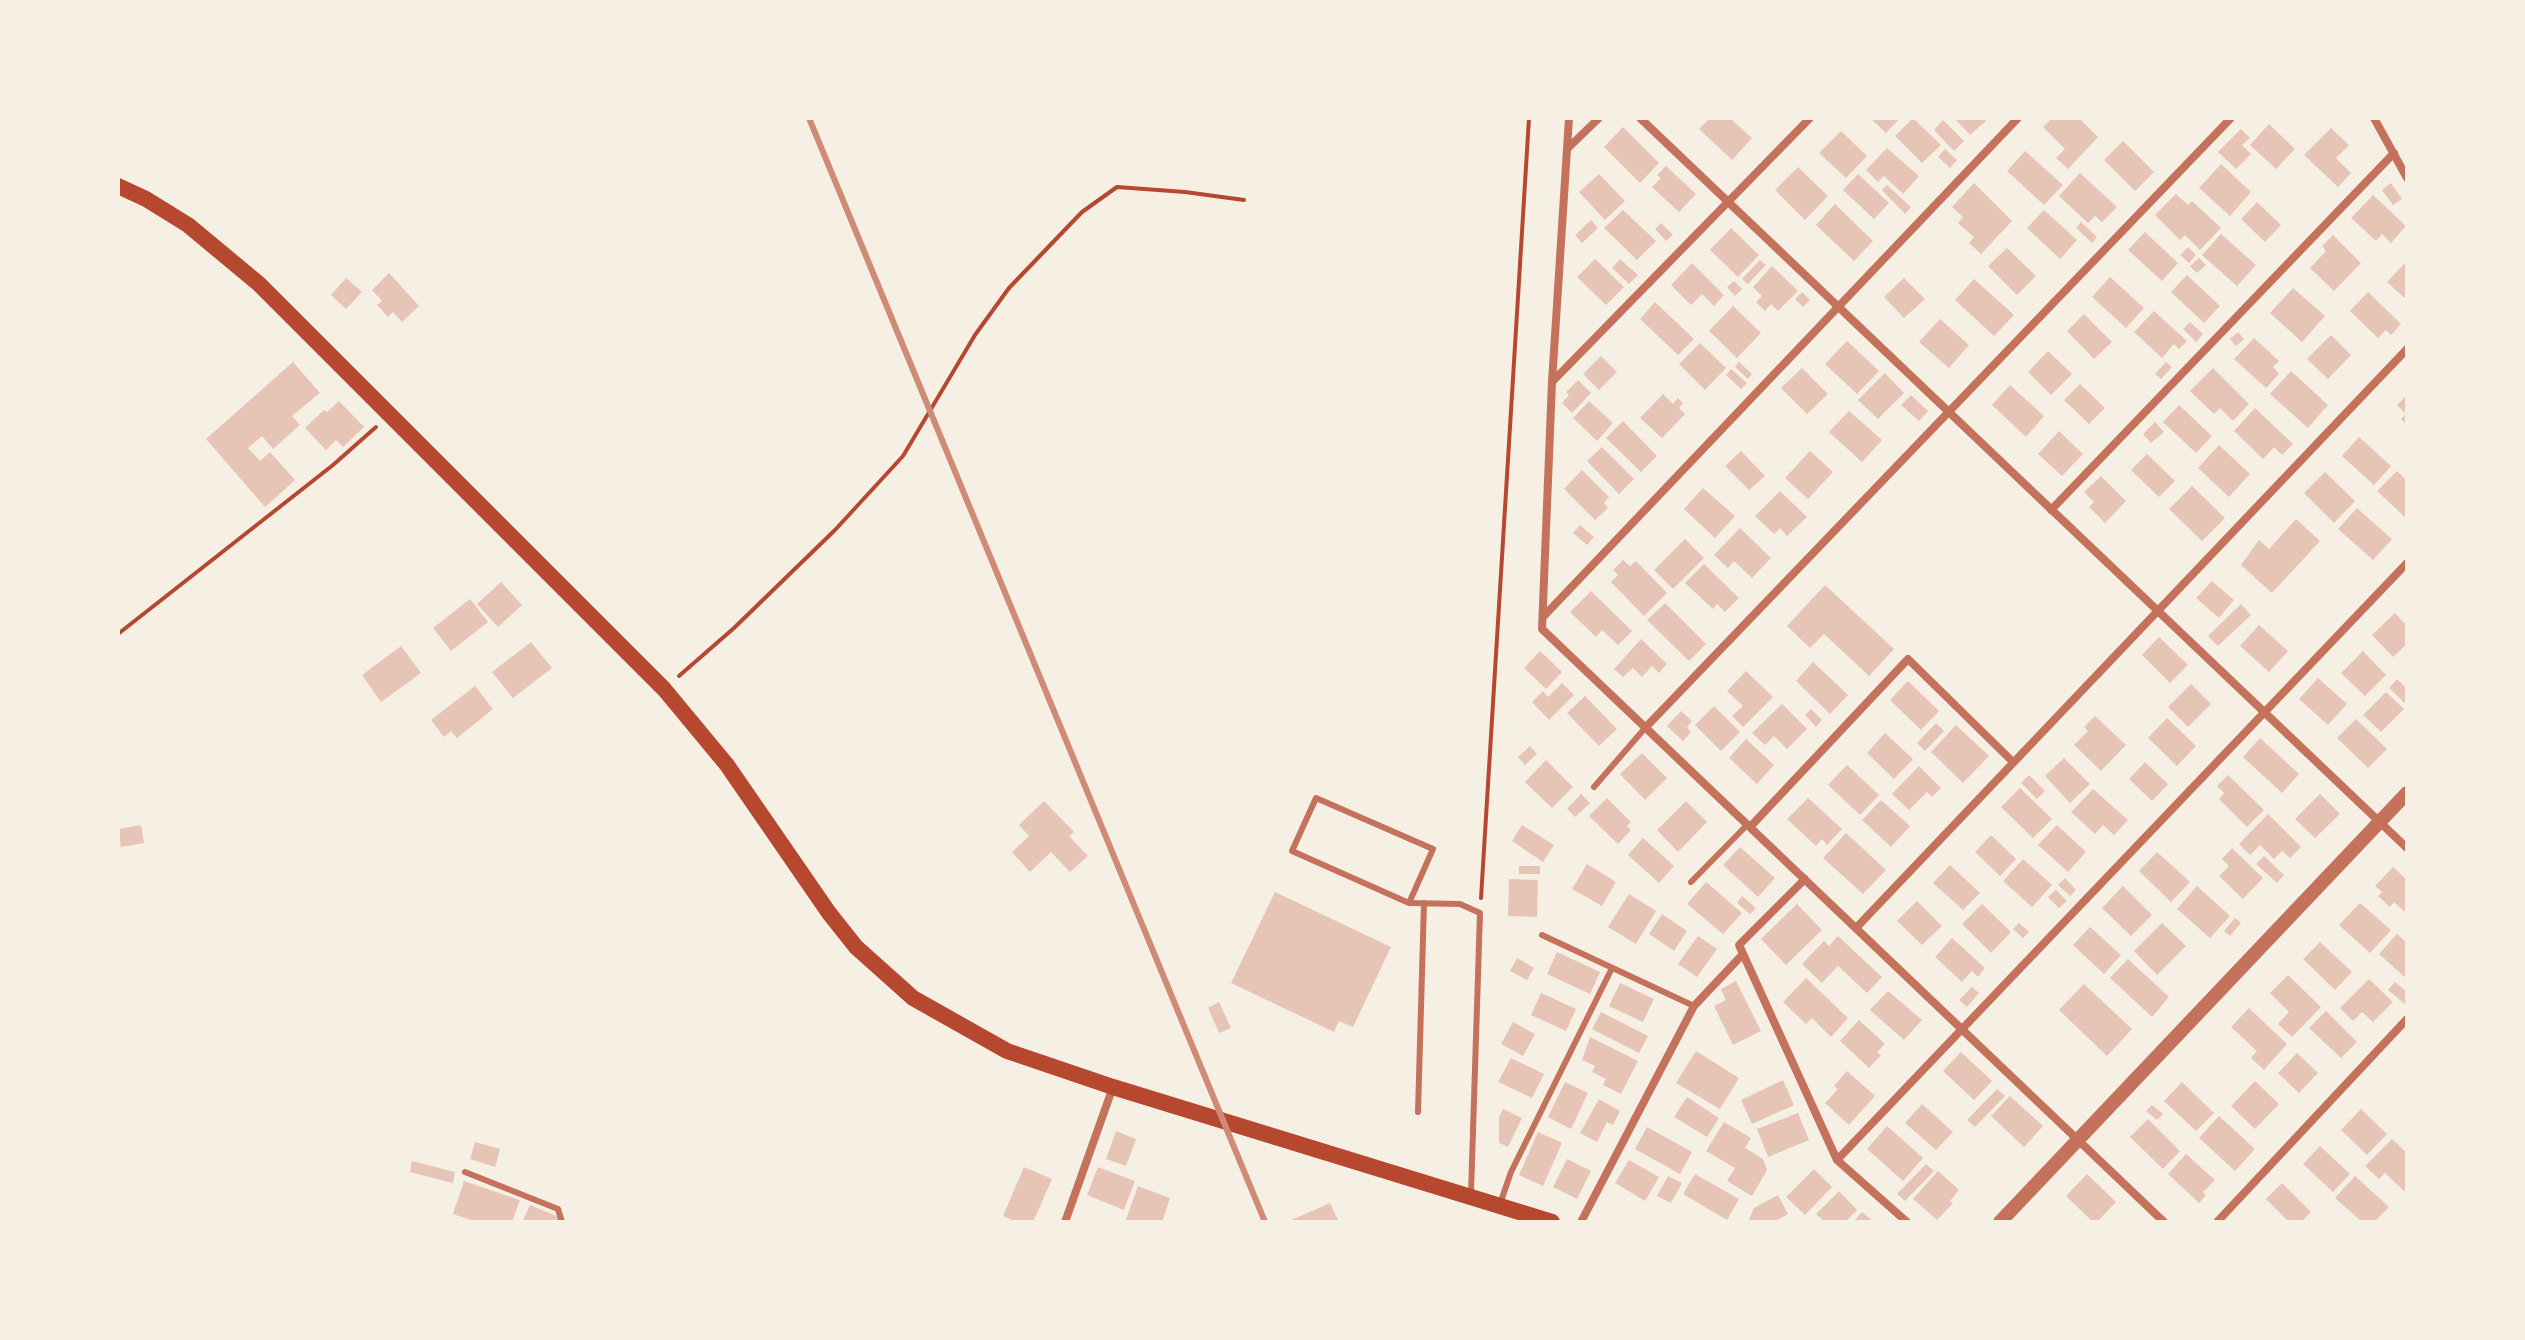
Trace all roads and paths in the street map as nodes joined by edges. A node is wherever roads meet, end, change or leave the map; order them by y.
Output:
1 (1529, 118) edge
2 (1569, 118) edge
3 (1599, 118) edge
4 (1640, 118) edge
5 (1810, 118) edge
6 (2018, 118) edge
7 (2231, 118) edge
8 (2374, 118) edge
9 (1567, 149) junction
10 (2394, 153) junction
11 (2407, 178) edge
12 (118, 186) edge
13 (1244, 200) dead end
14 (1729, 204) junction
15 (1838, 306) junction
16 (2407, 349) edge
17 (1552, 382) junction
18 (1949, 412) junction
19 (390, 414) junction
20 (2051, 510) junction
21 (2407, 563) edge
22 (2159, 612) junction
23 (1543, 617) junction
24 (118, 634) edge
25 (664, 689) junction
26 (2263, 711) junction
27 (1646, 727) junction
28 (2013, 762) junction
29 (1594, 787) dead end
30 (2407, 793) edge
31 (2380, 822) junction
32 (1749, 825) junction
33 (2407, 848) edge
34 (1805, 879) junction
35 (1691, 882) dead end
36 (1409, 903) junction
37 (1424, 903) junction
38 (1480, 913) junction
39 (1856, 928) junction
40 (1542, 935) dead end
41 (1743, 954) junction
42 (1612, 968) junction
43 (1694, 1006) junction
44 (2407, 1019) edge
45 (1962, 1028) junction
46 (1113, 1087) junction
47 (1418, 1112) dead end
48 (2077, 1141) junction
49 (1837, 1160) junction
50 (465, 1172) dead end
51 (1471, 1197) junction
52 (1499, 1207) junction
53 (562, 1222) edge
54 (1065, 1222) edge
55 (1552, 1222) edge
56 (1581, 1222) edge
57 (1907, 1222) edge
58 (2000, 1222) edge
59 (2164, 1222) edge
60 (2217, 1222) edge

1 - 38 path
2 - 9 street
3 - 9 street
4 - 14 street
5 - 14 street
6 - 15 street
7 - 18 street
8 - 10 street
9 - 17 street
10 - 11 street
10 - 20 street
12 - 19 main road
13 - 25 path
14 - 15 street
14 - 17 street
15 - 18 street
15 - 23 street
16 - 22 street
17 - 23 street
18 - 20 street
18 - 27 street
19 - 24 path
19 - 25 main road
20 - 22 street
21 - 26 street
22 - 26 street
22 - 28 street
23 - 27 street
25 - 46 main road
26 - 31 street
26 - 45 street
27 - 29 lane
27 - 32 street
28 - 32 street
28 - 39 street
30 - 31 street
31 - 33 street
31 - 48 street
32 - 34 street
32 - 35 lane
34 - 39 street
34 - 41 street
36 - 36 lane
36 - 37 lane
37 - 38 lane
37 - 47 lane
38 - 51 lane
39 - 45 street
40 - 42 lane
41 - 43 street
41 - 49 street
42 - 43 lane
42 - 52 lane
43 - 56 street
44 - 60 street
45 - 48 street
45 - 49 street
46 - 51 main road
46 - 54 street
48 - 58 street
48 - 59 street
49 - 57 street
50 - 53 lane
51 - 52 main road
52 - 55 main road

